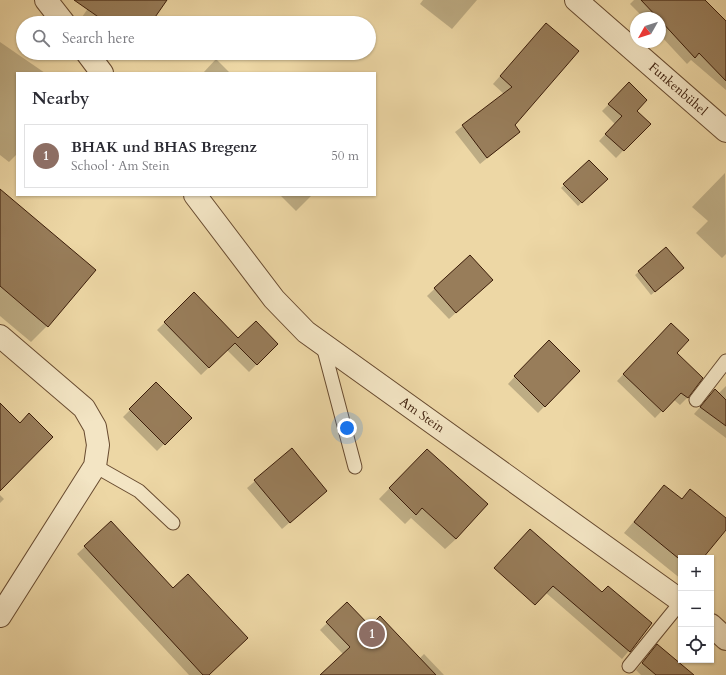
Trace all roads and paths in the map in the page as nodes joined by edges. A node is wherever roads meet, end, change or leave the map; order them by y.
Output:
1 (46, 0) edge
2 (576, 0) edge
3 (59, 16) edge
4 (92, 60) edge
5 (101, 72) edge
6 (726, 131) edge
7 (196, 196) edge
8 (0, 336) edge
9 (323, 346) junction
10 (726, 361) edge
11 (696, 400) dead end
12 (95, 466) junction
13 (355, 467) dead end
14 (173, 523) dead end
15 (678, 599) edge
16 (678, 605) edge
17 (0, 616) edge
18 (713, 627) edge
19 (726, 639) edge
20 (629, 666) dead end

1 - 3 street
2 - 6 street, Funkenbühel
4 - 5 street
7 - 9 street, Am Stein
8 - 12 street
9 - 13 lane
9 - 15 street, Am Stein
10 - 11 lane
12 - 14 lane
12 - 17 street
16 - 20 lane
18 - 19 street

